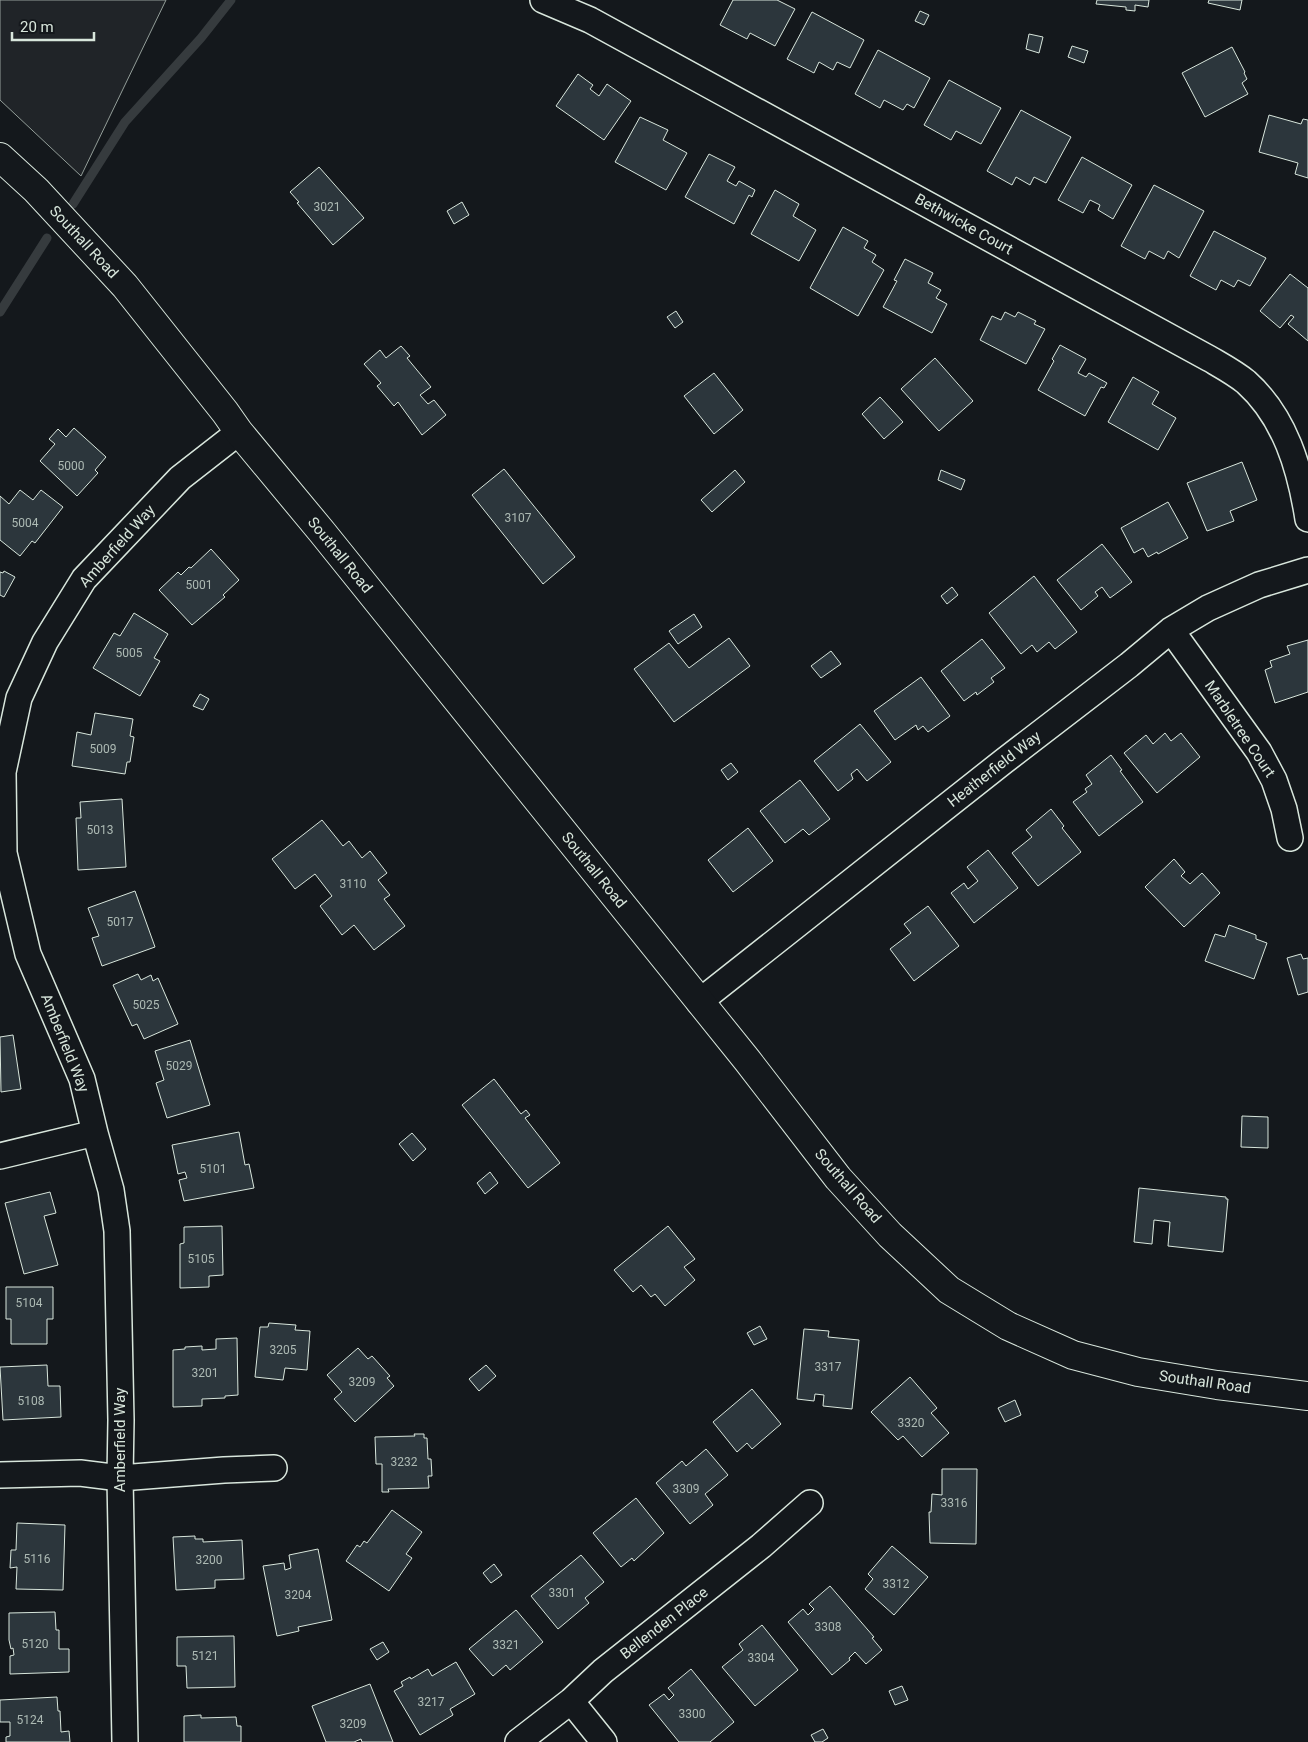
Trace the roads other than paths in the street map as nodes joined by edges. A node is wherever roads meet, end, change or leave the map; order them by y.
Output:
1 (544, 0) edge
2 (0, 157) edge
3 (239, 432) junction
4 (1308, 519) edge
5 (1308, 570) edge
6 (1171, 630) junction
7 (1290, 838) dead end
8 (700, 1002) junction
9 (95, 1133) junction
10 (0, 1156) edge
11 (1308, 1396) edge
12 (274, 1468) dead end
13 (0, 1475) edge
14 (120, 1478) junction
15 (810, 1503) dead end
16 (571, 1702) junction
17 (125, 1742) edge
18 (518, 1742) edge
19 (604, 1742) edge

1 - 4 street, Bethwicke Court
2 - 3 street, Southall Road
3 - 8 street, Southall Road
3 - 9 street, Amberfield Way
5 - 6 street, Heatherfield Way
6 - 7 street, Marbletree Court
6 - 8 street, Heatherfield Way
8 - 11 street, Southall Road
9 - 10 street
9 - 14 street, Amberfield Way
12 - 14 street
13 - 14 street
14 - 17 street, Amberfield Way
15 - 16 street, Bellenden Place
16 - 18 street, Bellenden Place
16 - 19 street

